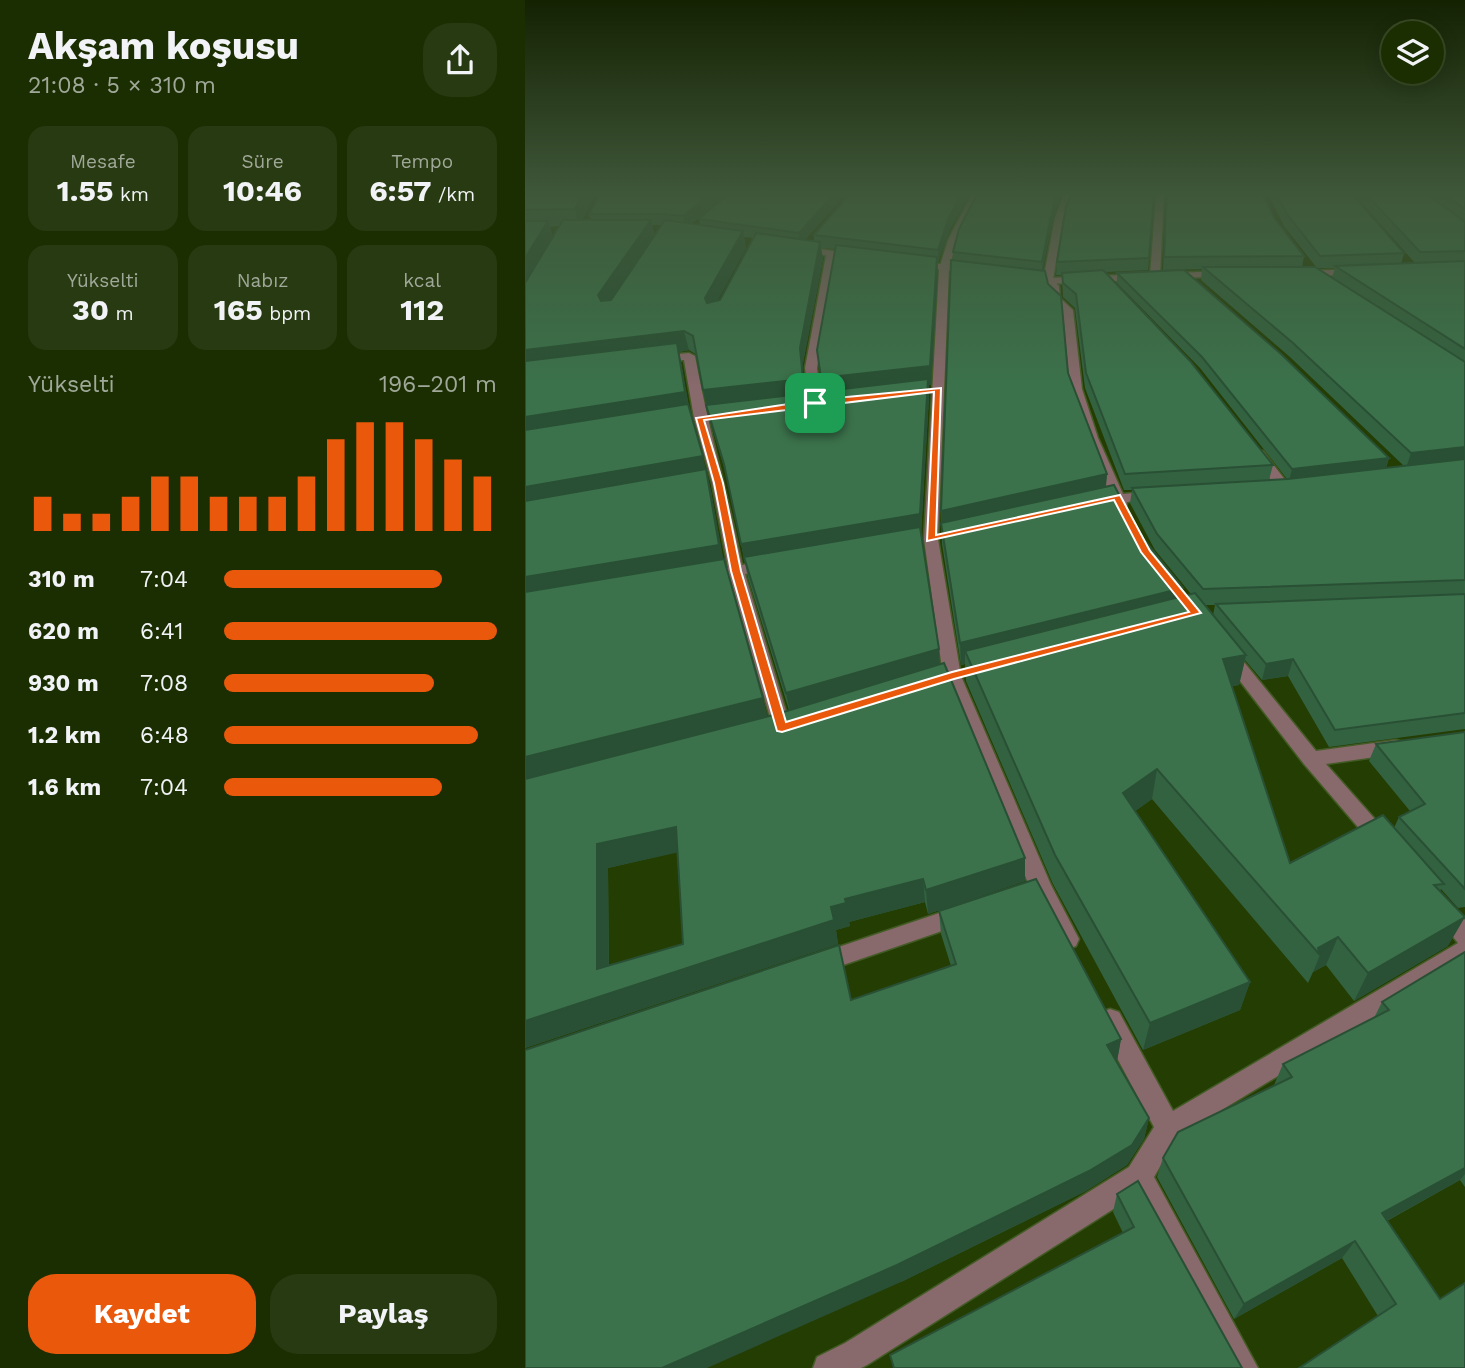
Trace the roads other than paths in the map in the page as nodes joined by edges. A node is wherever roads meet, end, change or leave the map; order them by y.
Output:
1 (830, 258) edge
2 (858, 258) edge
3 (947, 258) edge
4 (1052, 258) edge
5 (1156, 258) edge
6 (869, 259) edge
7 (906, 263) edge
8 (944, 267) junction
9 (1310, 269) junction
10 (983, 272) edge
11 (1363, 272) edge
12 (1185, 274) junction
13 (1236, 274) edge
14 (1288, 274) edge
15 (1009, 276) edge
16 (1155, 276) junction
17 (1048, 281) junction
18 (1325, 282) edge
19 (1205, 292) edge
20 (648, 360) edge
21 (828, 401) edge
22 (1251, 446) edge
23 (1284, 487) edge
24 (1172, 494) edge
25 (1117, 497) junction
26 (1090, 503) edge
27 (1128, 519) edge
28 (788, 562) edge
29 (736, 571) junction
30 (683, 581) edge
31 (1221, 645) edge
32 (781, 728) edge
33 (1414, 745) edge
34 (1311, 759) junction
35 (1392, 853) edge
36 (1041, 888) junction
37 (1001, 901) edge
38 (1438, 905) edge
39 (975, 910) edge
40 (1465, 936) edge
41 (1465, 951) edge
42 (1079, 960) edge
43 (803, 968) edge
44 (1098, 996) edge
45 (1168, 1128) junction
46 (1139, 1177) junction
47 (858, 1361) edge
48 (828, 1368) edge
49 (1243, 1368) edge

1 - 21 street
2 - 6 street
3 - 8 street
4 - 17 street
5 - 16 street
7 - 8 street
8 - 10 street
8 - 36 street
9 - 11 street
9 - 14 street
9 - 18 street
12 - 13 street
12 - 16 street
12 - 19 street
15 - 17 street
16 - 17 street
17 - 25 street
20 - 29 street
22 - 23 street
24 - 25 street
25 - 26 street
25 - 27 street
28 - 29 street
29 - 30 street
29 - 32 street
31 - 34 street
33 - 34 street
34 - 35 street
36 - 37 street
36 - 42 street
38 - 40 street
39 - 43 street
41 - 45 street
44 - 45 street
45 - 46 street
46 - 47 street
46 - 49 street
47 - 48 street

